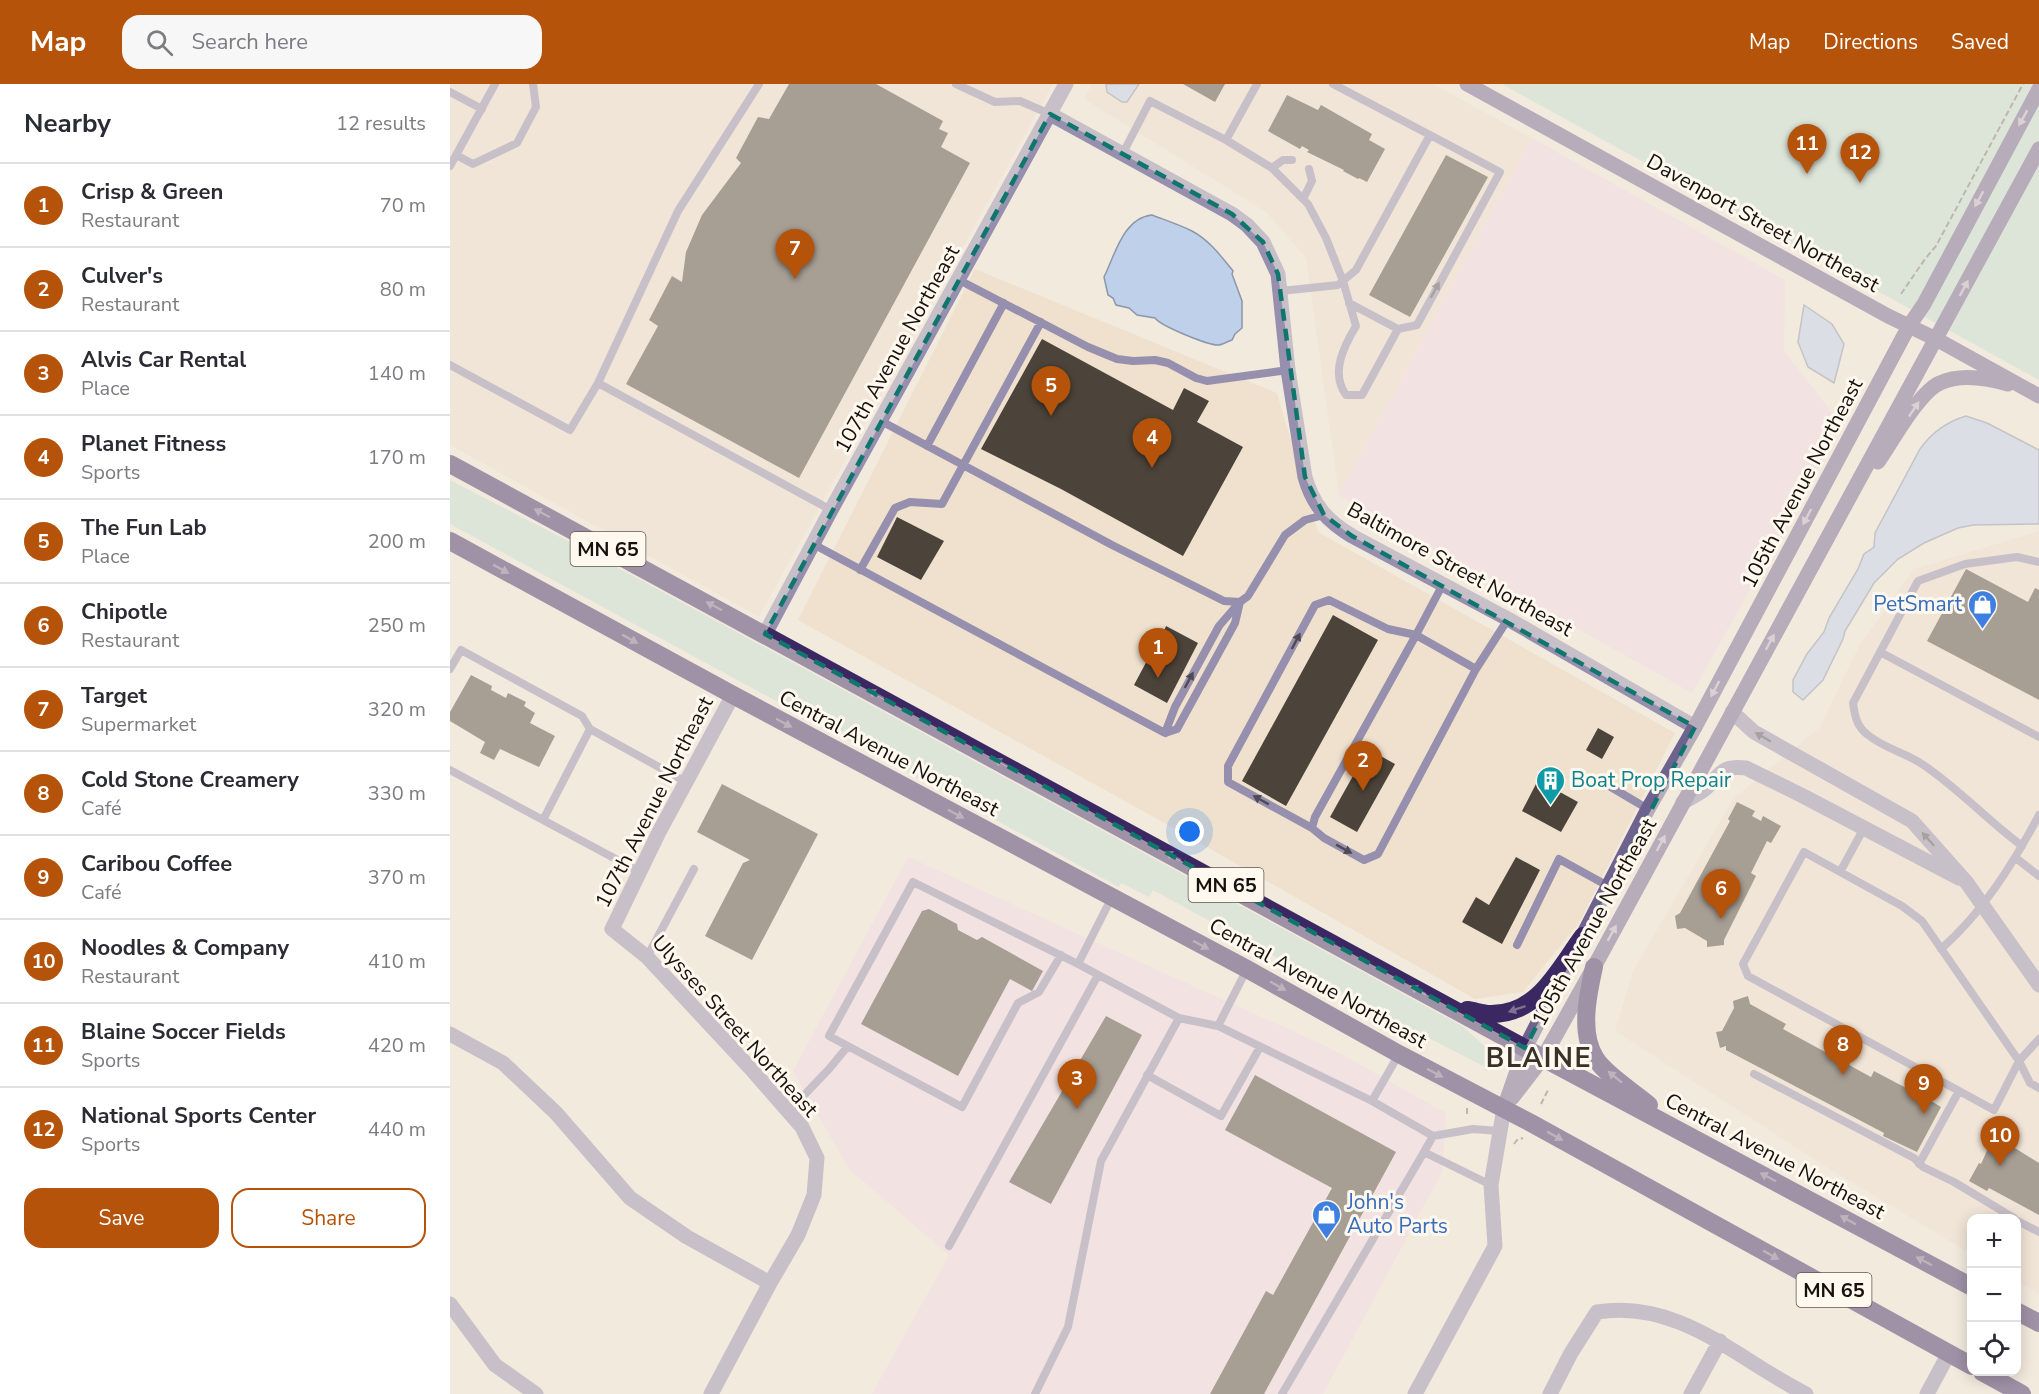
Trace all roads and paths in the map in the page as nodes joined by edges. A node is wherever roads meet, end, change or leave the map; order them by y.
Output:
1 (533, 84) edge
2 (759, 84) edge
3 (956, 84) edge
4 (1066, 84) edge
5 (1257, 84) edge
6 (1333, 84) edge
7 (1467, 84) edge
8 (2023, 84) edge
9 (492, 85) edge
10 (2039, 89) edge
11 (450, 92) edge
12 (482, 109) junction
13 (1050, 114) junction
14 (1430, 135) junction
15 (1226, 140) junction
16 (2039, 149) edge
17 (1123, 153) junction
18 (456, 155) junction
19 (1292, 160) dead end
20 (450, 166) edge
21 (1272, 168) junction
22 (1309, 169) dead end
23 (1303, 199) junction
24 (959, 280) junction
25 (1343, 281) junction
26 (1281, 291) junction
27 (1901, 294) dead end
28 (1004, 303) junction
29 (1349, 303) junction
30 (1041, 322) junction
31 (1909, 326) junction
32 (1398, 329) junction
33 (1936, 339) junction
34 (450, 365) edge
35 (1288, 370) junction
36 (598, 383) junction
37 (2035, 394) edge
38 (881, 421) junction
39 (927, 446) junction
40 (450, 464) edge
41 (963, 466) junction
42 (831, 510) junction
43 (1324, 515) junction
44 (1833, 526) junction
45 (450, 541) edge
46 (813, 544) junction
47 (2039, 562) edge
48 (860, 570) junction
49 (1443, 584) junction
50 (1240, 602) junction
51 (1508, 619) junction
52 (765, 634) junction
53 (1416, 635) junction
54 (1880, 652) junction
55 (450, 669) edge
56 (1476, 669) junction
57 (733, 695) junction
58 (1732, 712) junction
59 (1695, 727) junction
60 (590, 729) junction
61 (1165, 733) junction
62 (2039, 736) edge
63 (450, 770) edge
64 (1599, 780) dead end
65 (686, 782) junction
66 (1683, 802) junction
67 (1648, 809) junction
68 (2039, 815) edge
69 (543, 820) junction
70 (1312, 828) junction
71 (1864, 828) junction
72 (2022, 846) junction
73 (2016, 858) junction
74 (694, 869) dead end
75 (640, 872) junction
76 (1840, 872) junction
77 (2039, 876) edge
78 (1967, 883) junction
79 (1608, 886) junction
80 (1112, 897) junction
81 (1982, 903) junction
82 (612, 929) joint
83 (1583, 936) junction
84 (1517, 945) dead end
85 (1941, 949) junction
86 (1060, 955) junction
87 (647, 957) junction
88 (1078, 964) junction
89 (1594, 967) junction
90 (1247, 969) junction
91 (1098, 975) junction
92 (2039, 985) edge
93 (1447, 1005) junction
94 (1179, 1018) junction
95 (1218, 1026) junction
96 (450, 1034) edge
97 (2039, 1039) edge
98 (848, 1046) junction
99 (1260, 1047) junction
100 (1525, 1048) junction
101 (1399, 1054) junction
102 (1543, 1058) junction
103 (1493, 1060) dead end
104 (2019, 1061) junction
105 (1486, 1070) dead end
106 (1754, 1074) dead end
107 (1147, 1075) junction
108 (1550, 1088) dead end
109 (2039, 1088) edge
110 (1959, 1091) junction
111 (1372, 1101) junction
112 (1541, 1104) dead end
113 (1467, 1108) dead end
114 (1504, 1108) junction
115 (789, 1111) junction
116 (1467, 1114) dead end
117 (1676, 1128) junction
118 (1499, 1131) junction
119 (1433, 1136) junction
120 (1424, 1152) junction
121 (1920, 1164) junction
122 (1491, 1185) junction
123 (2006, 1214) edge
124 (2021, 1222) edge
125 (2039, 1232) edge
126 (949, 1246) dead end
127 (770, 1283) junction
128 (1967, 1285) edge
129 (450, 1305) edge
130 (2021, 1314) edge
131 (2039, 1323) edge
132 (1720, 1341) junction
133 (1949, 1353) junction
134 (1967, 1364) edge
135 (1991, 1376) edge
136 (536, 1394) edge
137 (711, 1394) edge
138 (1035, 1394) edge
139 (1282, 1394) edge
140 (1415, 1394) edge
141 (1550, 1394) edge
142 (1691, 1394) edge
143 (1806, 1394) edge
144 (1927, 1394) edge
145 (2022, 1394) edge

1 - 18 lane
2 - 36 lane
3 - 13 lane
4 - 13 street, 107th Avenue Northeast
5 - 15 lane
6 - 14 lane
7 - 31 street, Davenport Street Northeast
8 - 27 path
9 - 12 lane
10 -> 31 street, 105th Avenue Northeast
11 - 12 lane
12 - 18 lane
13 - 17 street, Baltimore Street Northeast
13 - 24 street, 107th Avenue Northeast
14 - 25 lane
32 -> 14 lane
15 - 17 lane
15 - 21 lane
33 -> 16 street, 105th Avenue Northeast
17 - 26 street, Baltimore Street Northeast
18 - 20 lane
19 - 21 lane
21 - 23 lane
22 - 23 lane
23 - 25 lane
24 - 28 lane
24 - 38 street, 107th Avenue Northeast
25 - 26 lane
25 - 29 lane
26 - 35 street, Baltimore Street Northeast
28 - 30 lane
28 - 39 lane
29 - 32 lane
29 - 32 lane
30 - 35 lane
30 - 41 lane
31 - 33 street, Davenport Street Northeast
31 -> 59 street, 105th Avenue Northeast
33 - 37 street, Davenport Street Northeast
33 - 44 street, 105th Avenue Northeast
34 - 36 lane
35 - 43 street, Baltimore Street Northeast
36 - 42 lane
44 -> 37 street
38 - 39 lane
38 - 42 street, 107th Avenue Northeast
39 - 41 lane
52 -> 40 highway, Central Avenue Northeast / MN 65
41 - 48 lane
41 - 50 lane
42 - 46 street, 107th Avenue Northeast
43 - 49 street, Baltimore Street Northeast
43 - 50 lane
58 -> 44 street, 105th Avenue Northeast
45 -> 57 highway, Central Avenue Northeast / MN 65
46 - 48 lane
46 - 52 street, 107th Avenue Northeast
47 - 54 lane
48 - 61 lane
49 - 51 street, Baltimore Street Northeast
49 - 53 lane
61 -> 50 lane
50 - 61 lane
51 - 56 lane
51 - 59 street, Baltimore Street Northeast
93 -> 52 highway, Central Avenue Northeast / MN 65
53 - 56 lane
53 - 70 lane
70 -> 53 lane
54 - 62 lane
54 - 72 lane
55 - 60 lane
70 -> 56 lane
57 - 65 street, 107th Avenue Northeast
57 -> 80 highway, Central Avenue Northeast / MN 65
58 - 66 street, 105th Avenue Northeast
78 -> 58 street
59 - 67 street, 105th Avenue Northeast
60 - 65 lane
60 - 69 lane
63 - 69 lane
64 - 67 lane
65 - 75 street, 107th Avenue Northeast
66 - 71 street
89 -> 66 street, 105th Avenue Northeast
67 - 79 street, 105th Avenue Northeast
68 - 72 lane
69 - 75 lane
71 - 76 lane
71 - 78 street
72 - 73 lane
73 - 77 lane
73 - 81 lane
74 - 87 lane
75 - 82 street, 107th Avenue Northeast
76 - 85 lane
76 - 110 lane
78 - 81 street
79 - 83 street, 105th Avenue Northeast
79 - 84 lane
80 - 88 lane
80 -> 90 highway, Central Avenue Northeast / MN 65
81 - 85 lane
81 - 92 street
82 - 87 street, Ulysses Street Northeast
83 -> 93 highway
83 - 100 street, 105th Avenue Northeast
85 - 104 lane
86 - 88 lane
86 - 98 lane
86 - 98 lane
87 - 115 street, Ulysses Street Northeast
88 - 91 lane
89 - 102 street, 105th Avenue Northeast
117 -> 89 highway
90 - 95 lane
90 -> 101 highway, Central Avenue Northeast / MN 65
91 - 94 lane
91 - 126 lane
93 - 100 highway, Central Avenue Northeast / MN 65
94 - 95 lane
94 - 107 lane
95 - 99 lane
96 - 127 street
97 - 104 lane
98 - 115 lane
99 - 107 lane
99 - 111 lane
100 - 102 highway, Central Avenue Northeast / MN 65
100 - 114 street, 105th Avenue Northeast
101 - 111 lane
101 -> 114 highway, Central Avenue Northeast / MN 65
102 - 114 street, 105th Avenue Northeast
102 - 117 highway, Central Avenue Northeast / MN 65
103 - 105 path
104 - 109 lane
104 - 110 lane
106 - 121 lane
107 - 138 lane
108 - 112 path
110 - 121 lane
111 - 119 lane
113 - 116 path
114 - 118 street
114 -> 133 highway, Central Avenue Northeast / MN 65
115 - 127 street, Ulysses Street Northeast
128 -> 117 highway, Central Avenue Northeast / MN 65
118 - 119 lane
118 - 122 street
119 - 120 lane
120 - 122 lane
120 - 139 lane
121 - 123 lane
122 - 140 street
124 - 125 lane
127 - 137 street
129 - 136 street
130 - 131 highway
132 - 141 street
132 - 142 street
132 - 143 street
133 - 134 highway, Central Avenue Northeast / MN 65
133 - 144 street
135 - 145 highway

